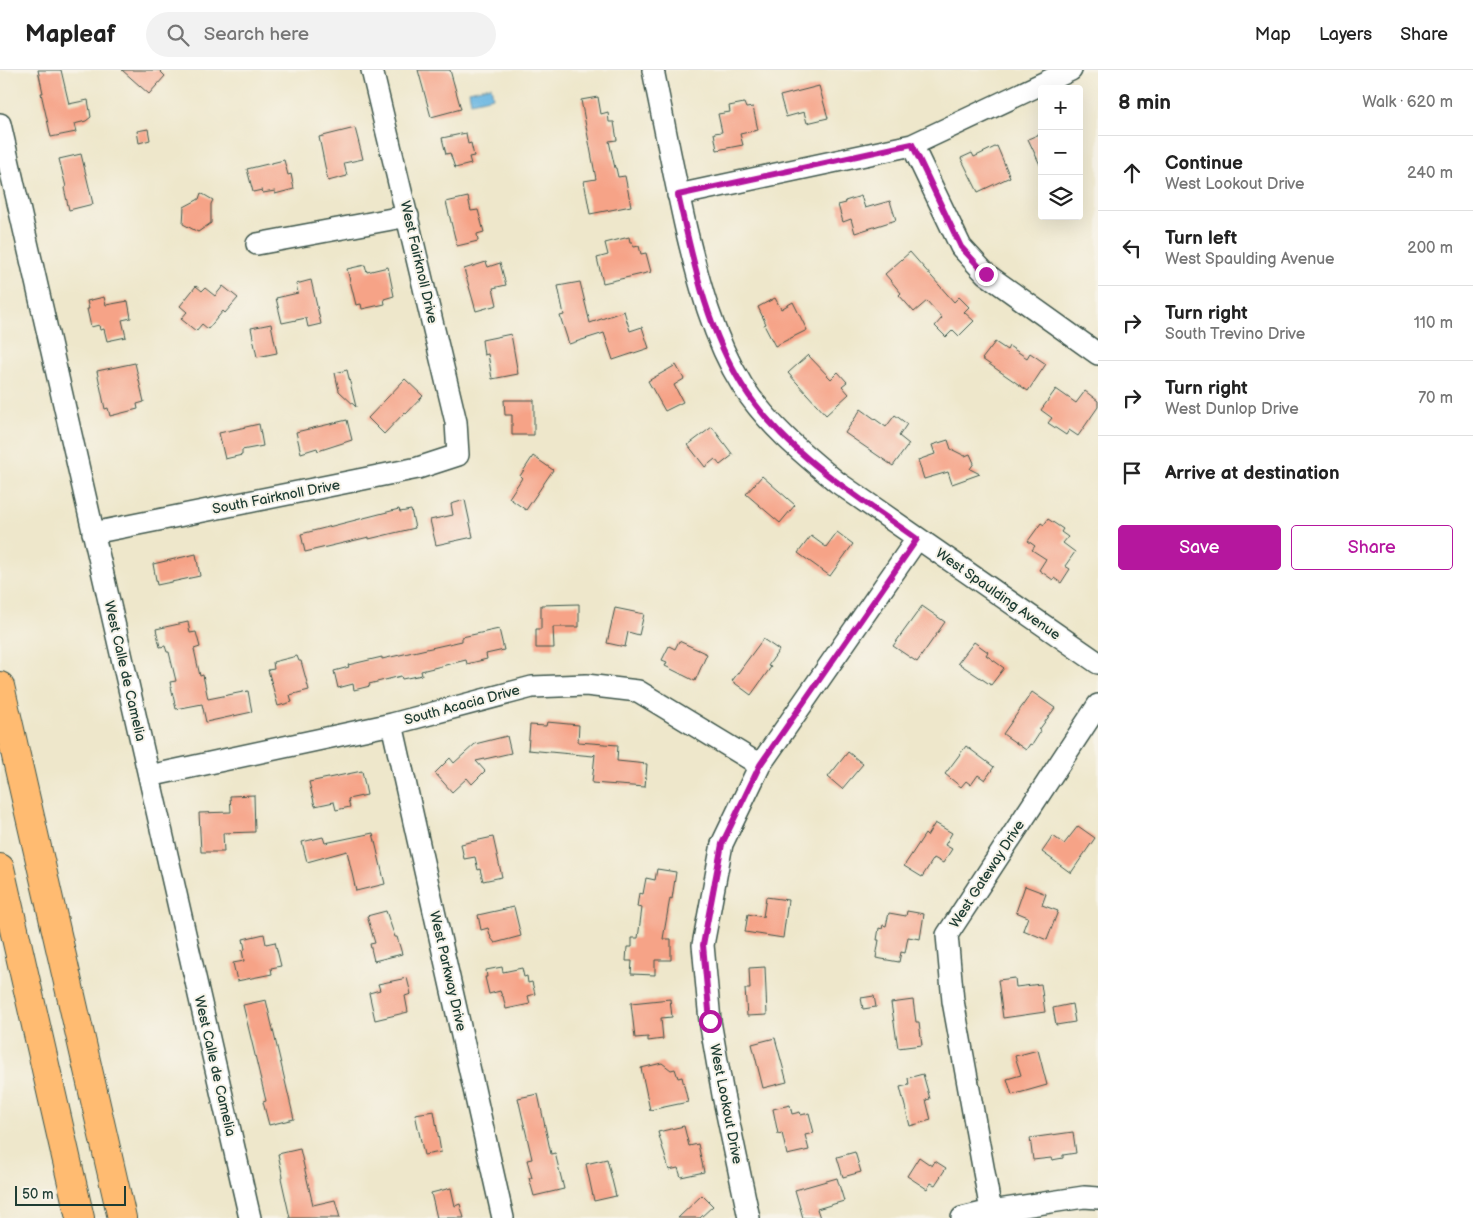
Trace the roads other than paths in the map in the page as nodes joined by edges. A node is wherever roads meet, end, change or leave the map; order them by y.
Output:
1 (372, 70) edge
2 (653, 70) edge
3 (1071, 70) edge
4 (0, 124) edge
5 (912, 144) junction
6 (678, 195) junction
7 (408, 216) junction
8 (257, 244) dead end
9 (1098, 354) edge
10 (458, 455) joint
11 (94, 533) junction
12 (917, 539) junction
13 (1098, 664) edge
14 (0, 686) edge
15 (1098, 705) edge
16 (392, 724) junction
17 (760, 765) junction
18 (149, 776) junction
19 (0, 868) edge
20 (1098, 1198) edge
21 (992, 1211) junction
22 (80, 1218) edge
23 (122, 1218) edge
24 (250, 1218) edge
25 (503, 1218) edge
26 (749, 1218) edge
27 (962, 1218) edge

1 - 7 street, West Fairknoll Drive
2 - 6 street, West Spaulding Avenue
3 - 5 street
4 - 11 street, West Calle de Camelia
5 - 6 street
5 - 9 street
6 - 12 street, West Spaulding Avenue
7 - 8 street
7 - 10 street, West Fairknoll Drive
10 - 11 street, South Fairknoll Drive
11 - 18 street, West Calle de Camelia
12 - 13 street, West Spaulding Avenue
12 - 17 street, West Lookout Drive
14 - 23 highway
15 - 21 street, West Gateway Drive
16 - 17 street, South Acacia Drive
16 - 18 street, South Acacia Drive
16 - 25 street, West Parkway Drive
17 - 26 street, West Lookout Drive
18 - 24 street, West Calle de Camelia
19 - 22 highway
20 - 21 street
21 - 27 street

